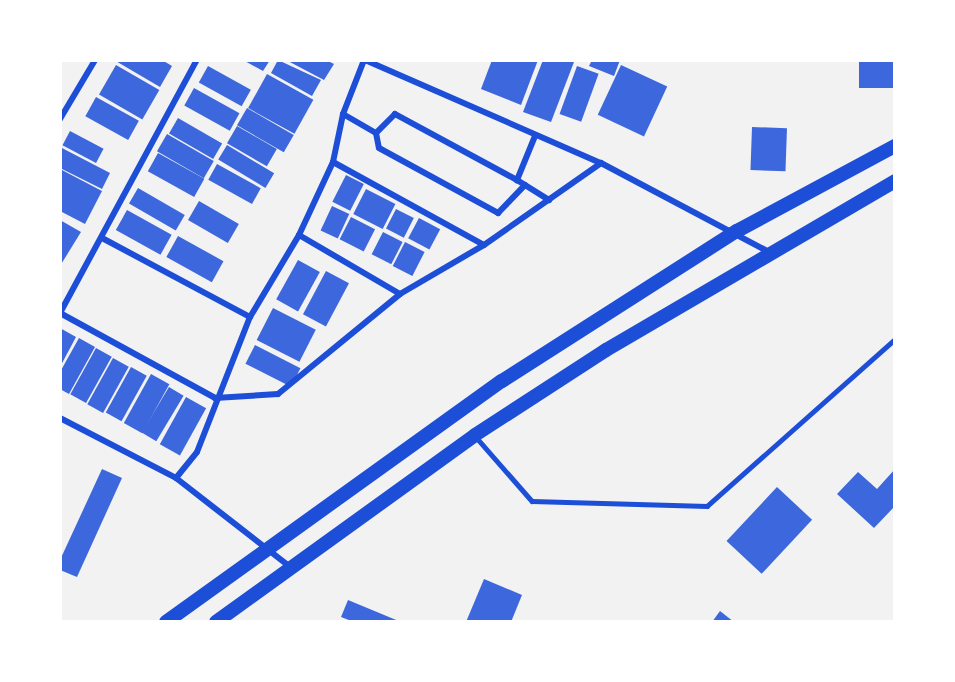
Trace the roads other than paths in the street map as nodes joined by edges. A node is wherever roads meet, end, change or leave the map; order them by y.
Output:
1 (95, 60) edge
2 (197, 60) edge
3 (365, 60) edge
4 (343, 114) junction
5 (60, 119) edge
6 (376, 134) junction
7 (535, 136) junction
8 (895, 146) edge
9 (333, 162) junction
10 (601, 163) junction
11 (517, 180) junction
12 (895, 181) edge
13 (525, 185) junction
14 (549, 200) junction
15 (738, 231) junction
16 (299, 235) junction
17 (102, 238) junction
18 (484, 245) junction
19 (771, 253) junction
20 (400, 294) junction
21 (60, 313) edge
22 (250, 317) junction
23 (895, 339) edge
24 (215, 398) junction
25 (60, 418) edge
26 (475, 435) junction
27 (176, 478) junction
28 (268, 547) junction
29 (289, 566) junction
30 (166, 622) edge
31 (216, 622) edge

1 - 5 street
2 - 17 street
3 - 4 street
3 - 7 street
4 - 6 street
4 - 9 street
6 - 11 street
6 - 13 street
7 - 10 street
7 - 11 street
8 - 15 main road
9 - 16 street
9 - 18 street
10 - 14 street
10 - 15 street
11 - 13 street
12 - 19 main road
13 - 14 street
14 - 18 street
15 - 19 street
15 - 28 main road
16 - 20 street
16 - 22 street
17 - 21 street
17 - 22 street
18 - 20 street
19 - 26 main road
20 - 24 street
21 - 24 street
22 - 24 street
23 - 26 lane
24 - 27 street
25 - 27 street
26 - 29 main road
27 - 28 street
28 - 29 street
28 - 30 main road
29 - 31 main road

